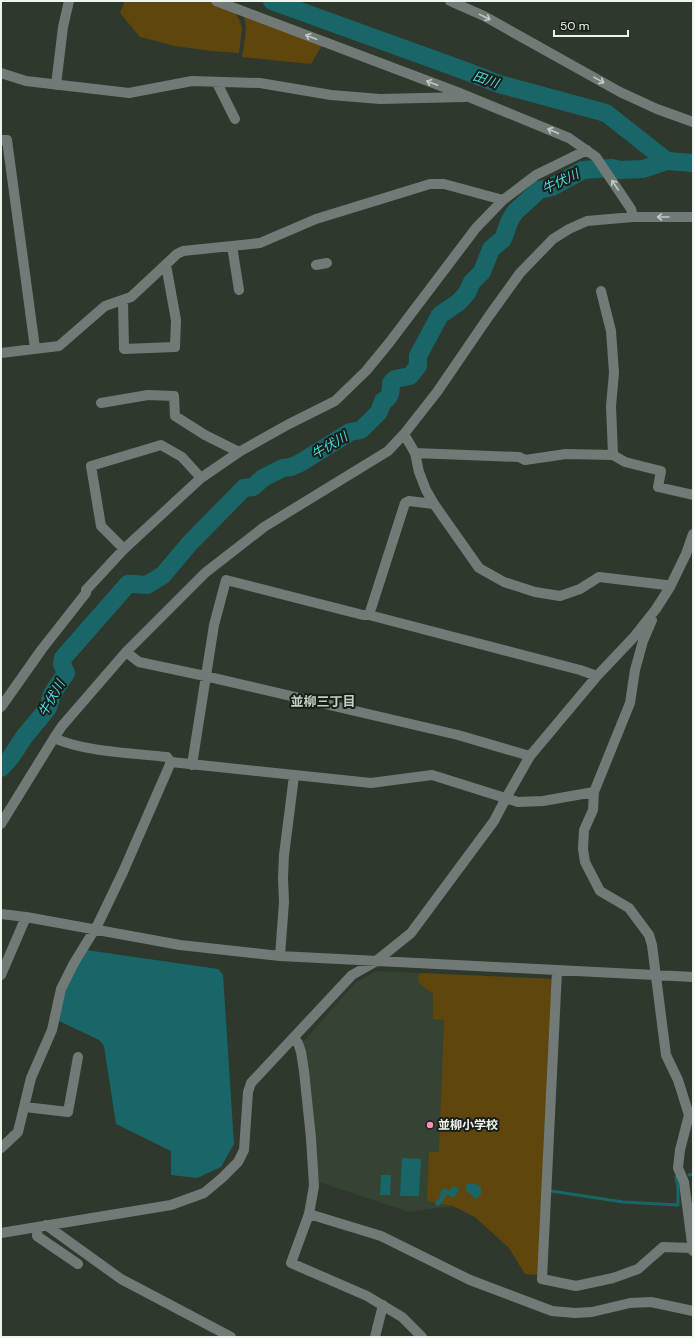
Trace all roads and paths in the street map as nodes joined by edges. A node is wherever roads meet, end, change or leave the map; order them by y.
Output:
1 (69, 1) edge
2 (216, 1) edge
3 (450, 1) edge
4 (1, 73) edge
5 (217, 83) junction
6 (56, 85) junction
7 (470, 97) junction
8 (235, 120) dead end
9 (693, 122) edge
10 (1, 140) edge
11 (587, 150) junction
12 (503, 200) junction
13 (632, 215) junction
14 (693, 217) edge
15 (232, 246) junction
16 (327, 263) dead end
17 (166, 265) junction
18 (316, 265) dead end
19 (239, 290) dead end
20 (601, 291) dead end
21 (123, 301) junction
22 (35, 348) junction
23 (1, 353) edge
24 (101, 403) dead end
25 (404, 434) junction
26 (239, 452) junction
27 (416, 453) junction
28 (613, 455) junction
29 (201, 478) junction
30 (693, 495) edge
31 (434, 504) junction
32 (693, 534) edge
33 (124, 549) junction
34 (670, 587) junction
35 (656, 609) junction
36 (369, 615) junction
37 (126, 652) junction
38 (205, 676) junction
39 (596, 676) junction
40 (1, 707) edge
41 (54, 738) junction
42 (530, 756) junction
43 (171, 762) junction
44 (192, 765) junction
45 (294, 776) junction
46 (594, 792) junction
47 (506, 798) junction
48 (1, 824) edge
49 (1, 914) edge
50 (26, 917) junction
51 (95, 930) junction
52 (280, 956) junction
53 (375, 962) junction
54 (557, 971) junction
55 (1, 975) edge
56 (656, 975) junction
57 (693, 977) edge
58 (294, 1038) junction
59 (78, 1056) dead end
60 (25, 1107) junction
61 (1, 1148) edge
62 (688, 1181) edge
63 (309, 1214) junction
64 (42, 1226) junction
65 (1, 1232) edge
66 (692, 1250) edge
67 (78, 1264) dead end
68 (383, 1305) junction
69 (693, 1310) edge
70 (231, 1337) edge
71 (375, 1337) edge
72 (422, 1337) edge

1 - 6 street
7 -> 2 street
3 -> 9 street
4 - 6 street
5 - 6 street
5 - 7 street
5 - 8 street
11 -> 7 street
10 - 22 street
11 - 12 street
13 -> 11 street
12 - 15 street
12 - 26 street
14 -> 13 street
13 - 25 street
15 - 17 street
15 - 19 street
16 - 18 street
17 - 21 street
17 - 21 street
20 - 28 street
21 - 22 street
22 - 23 street
24 - 26 street
25 - 27 street
25 - 37 street
26 - 29 street
27 - 28 street
27 - 31 street
28 - 30 street
29 - 33 street
29 - 33 street
31 - 34 street
31 - 36 street
32 - 34 street
33 - 40 street
34 - 35 street
35 - 39 street
35 - 46 street
36 - 38 street
36 - 39 street
37 - 38 street
37 - 41 street
38 - 42 street
38 - 44 street
39 - 42 street
41 - 43 street
41 - 48 street
42 - 47 street
43 - 44 street
43 - 51 street
44 - 45 street
45 - 47 street
45 - 52 street
46 - 47 street
46 - 56 street
47 - 53 street
49 - 50 street
50 - 51 street
50 - 55 street
51 - 52 street
51 - 60 street
52 - 53 street
53 - 54 street
53 - 58 street
54 - 56 street
54 - 66 street
56 - 57 street
56 - 62 street
58 - 63 street
58 - 64 street
59 - 60 street
60 - 61 street
62 - 66 street
63 - 68 street
63 - 69 street
64 - 65 street
64 - 67 street
64 - 70 street
68 - 71 street
68 - 72 street

